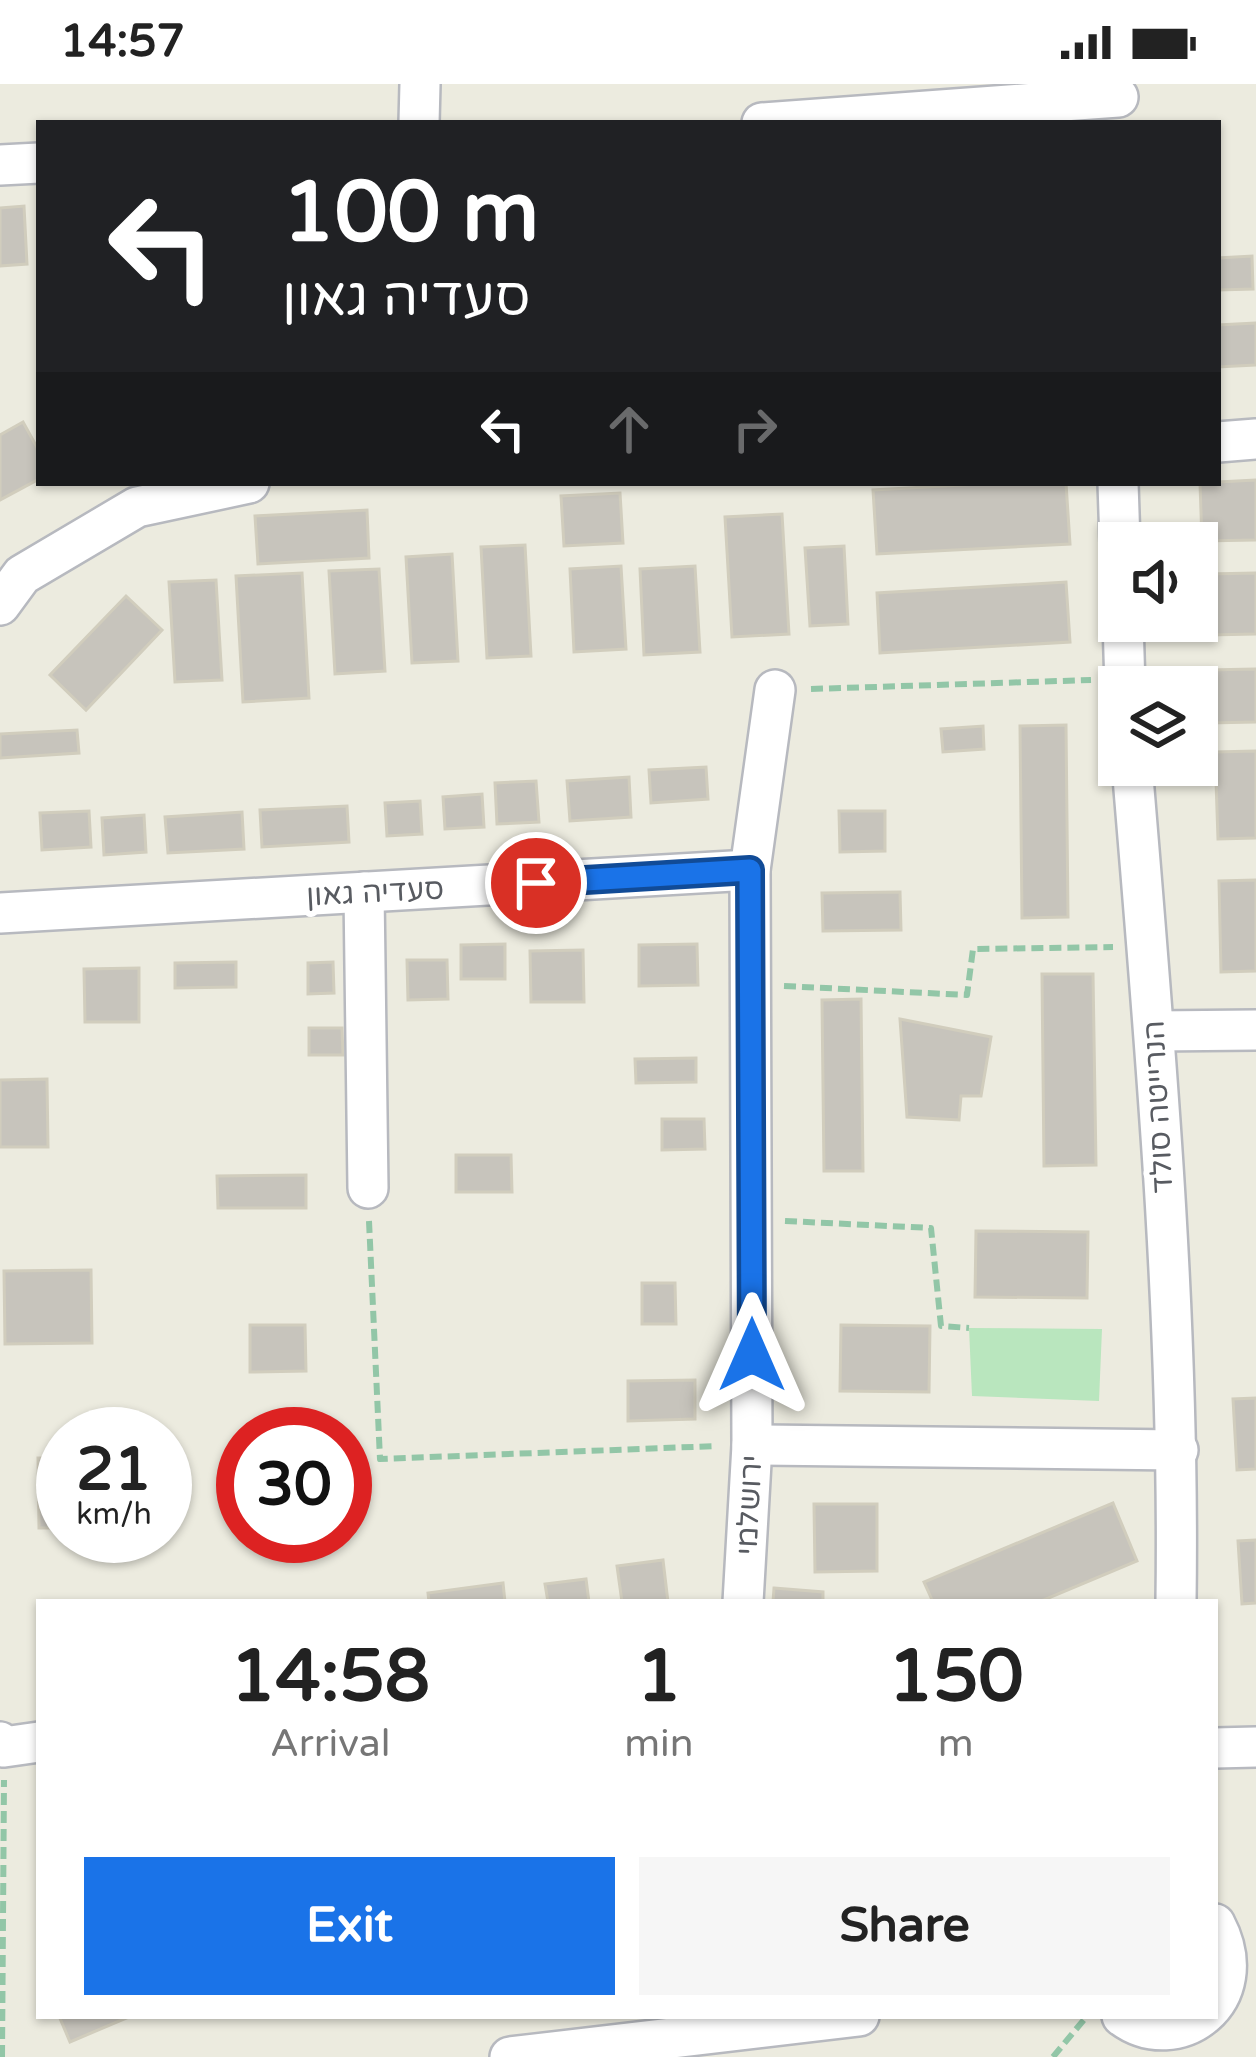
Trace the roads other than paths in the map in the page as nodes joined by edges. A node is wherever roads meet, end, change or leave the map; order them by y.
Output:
1 (420, 84) edge
2 (1118, 101) edge
3 (419, 120) edge
4 (811, 120) edge
5 (36, 163) edge
6 (0, 165) edge
7 (1256, 439) edge
8 (1221, 442) edge
9 (235, 486) edge
10 (1118, 486) edge
11 (1119, 522) edge
12 (0, 605) edge
13 (775, 690) road end
14 (1134, 786) edge
15 (750, 870) junction
16 (364, 892) junction
17 (0, 914) edge
18 (1154, 1030) junction
19 (1256, 1030) edge
20 (368, 1188) road end
21 (752, 1444) junction
22 (1178, 1450) junction
23 (743, 1599) edge
24 (1176, 1599) edge
25 (1256, 1747) edge
26 (1218, 1748) edge
27 (1218, 1926) edge
28 (1252, 1982) edge
29 (834, 2019) edge
30 (1124, 2019) edge
31 (523, 2056) edge
32 (510, 2057) edge

1 - 3 street
2 - 4 street
5 - 6 street
7 - 8 street
9 - 12 street
10 - 11 street
13 - 15 street, ירושלמי
14 - 18 street, הנרייטה סולד
15 - 16 street, סעדיה גאון
15 - 21 street, ירושלמי
16 - 17 street, סעדיה גאון
16 - 20 street
18 - 19 street
18 - 22 street, הנרייטה סולד
21 - 22 street
21 - 23 street, ירושלמי
22 - 24 street, הנרייטה סולד
25 - 26 street
27 - 28 street
28 - 30 street
29 - 31 street
31 - 32 street

